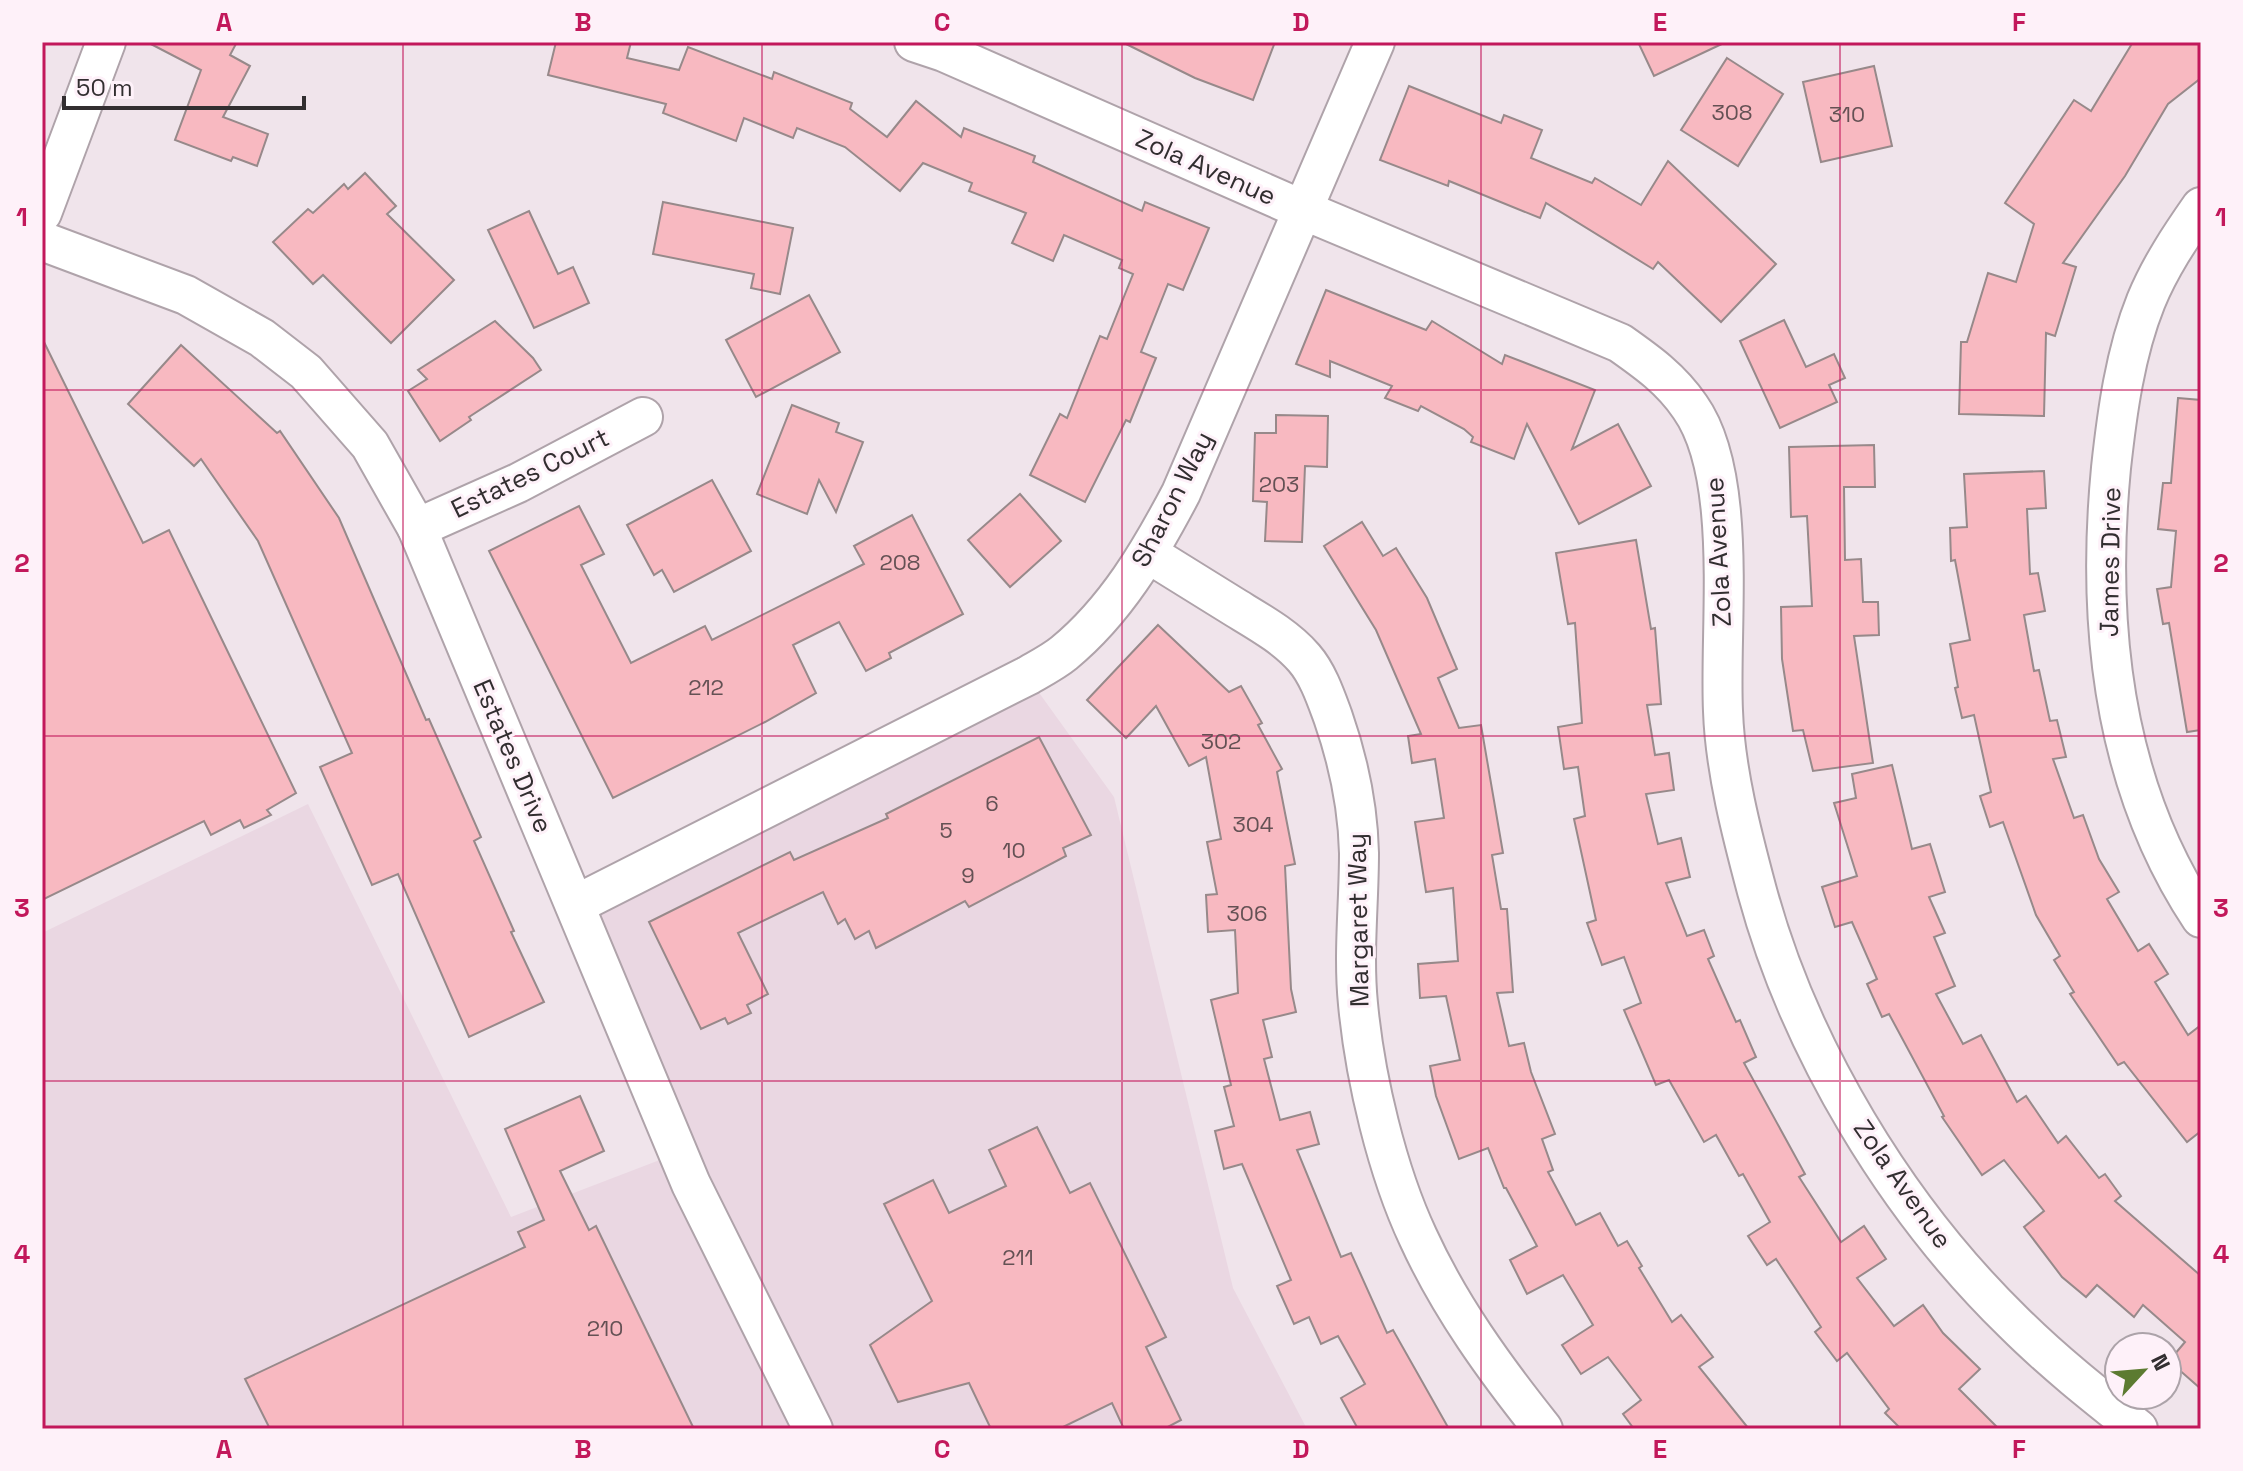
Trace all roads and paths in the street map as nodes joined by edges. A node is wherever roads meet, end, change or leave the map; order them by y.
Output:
1 (106, 42) edge
2 (914, 42) edge
3 (1375, 42) edge
4 (2201, 207) edge
5 (1303, 210) junction
6 (42, 213) edge
7 (42, 241) edge
8 (643, 417) dead end
9 (417, 528) junction
10 (1149, 554) junction
11 (575, 905) junction
12 (2201, 918) edge
13 (813, 1429) edge
14 (1543, 1429) edge
15 (2138, 1429) edge

1 - 6 street
2 - 5 street, Zola Avenue
3 - 5 street, Sharon Way
4 - 12 street, James Drive
5 - 10 street, Sharon Way
5 - 15 street, Zola Avenue
7 - 9 street, Estates Drive
8 - 9 street, Estates Court
9 - 11 street, Estates Drive
10 - 11 street, Sharon Way
10 - 14 street, Margaret Way
11 - 13 street, Estates Drive

